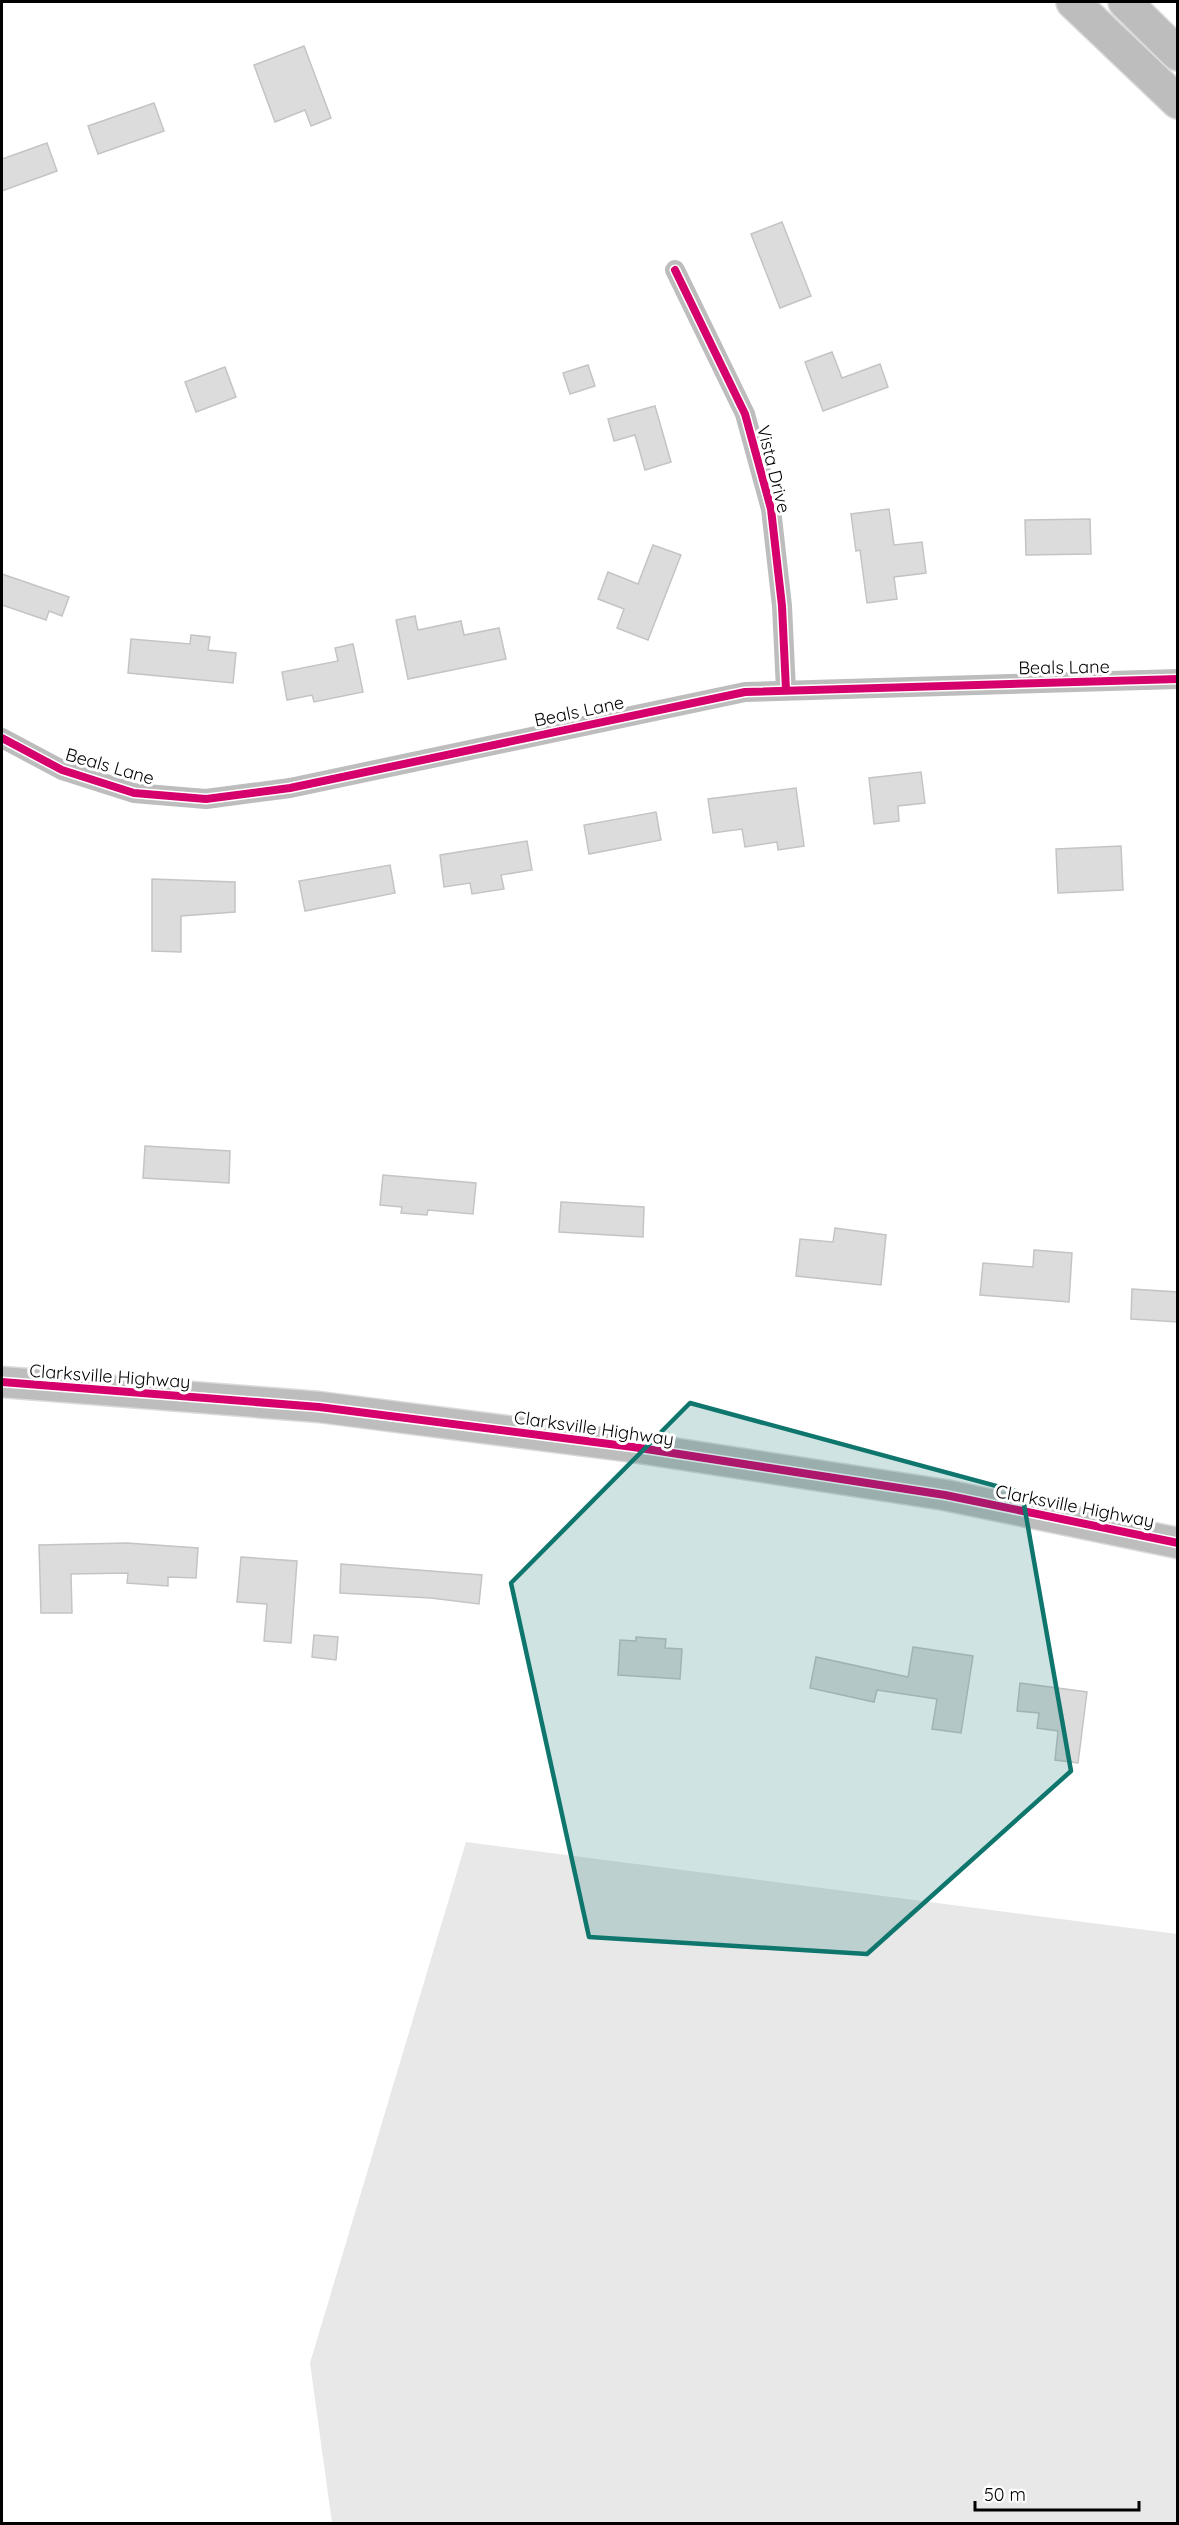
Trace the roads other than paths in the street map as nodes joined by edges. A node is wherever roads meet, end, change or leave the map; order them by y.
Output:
1 (1073, 2) edge
2 (1125, 2) edge
3 (1178, 54) edge
4 (1178, 102) edge
5 (675, 270) dead end
6 (1178, 679) edge
7 (786, 690) junction
8 (2, 738) edge
9 (2, 1382) edge
10 (1178, 1543) edge

1 - 4 highway
2 - 3 highway
5 - 7 street, Vista Drive
6 - 7 street, Beals Lane
7 - 8 street, Beals Lane
9 - 10 main road, Clarksville Highway

